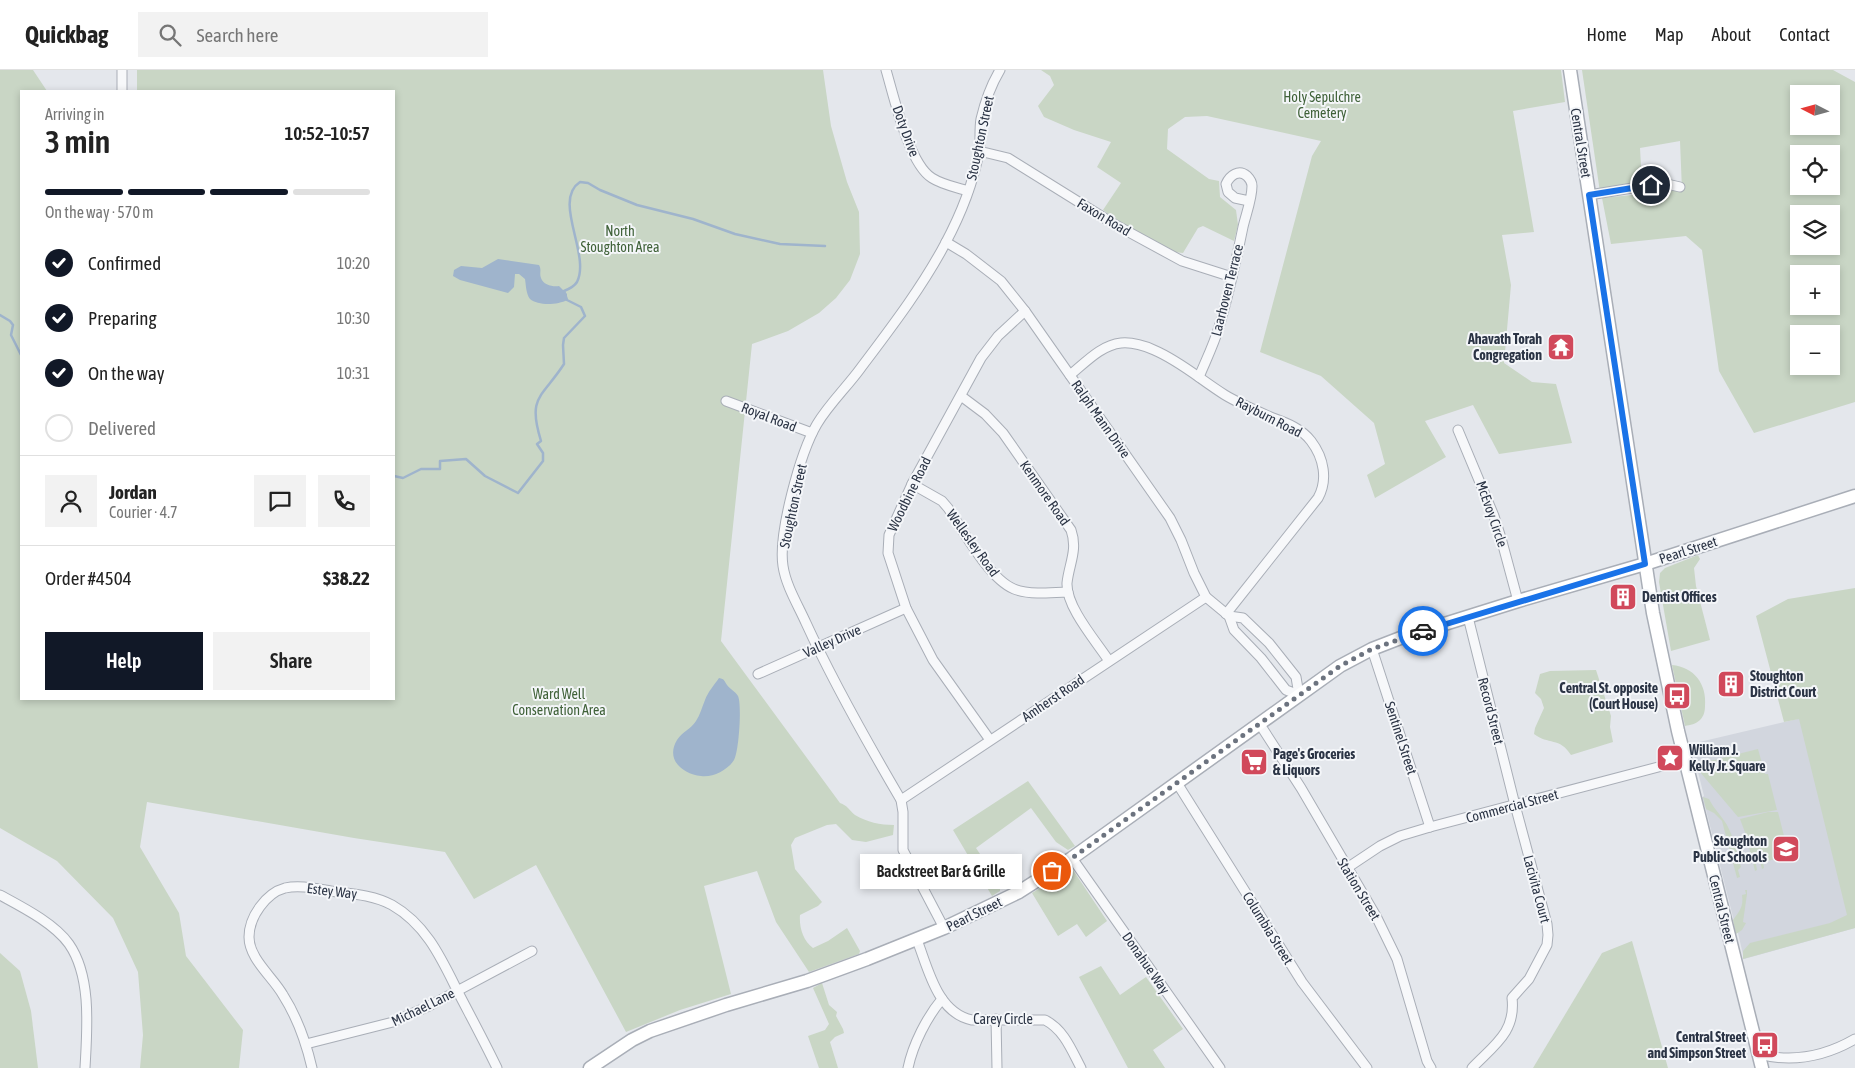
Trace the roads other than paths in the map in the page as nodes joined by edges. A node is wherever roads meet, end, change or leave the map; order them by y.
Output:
1 (122, 70) edge
2 (886, 70) edge
3 (1000, 70) edge
4 (1570, 70) edge
5 (122, 90) edge
6 (979, 152) junction
7 (1680, 188) dead end
8 (968, 192) junction
9 (1589, 195) junction
10 (1249, 201) dead end
11 (946, 242) junction
12 (1232, 277) junction
13 (1026, 311) junction
14 (1070, 375) junction
15 (1199, 377) junction
16 (961, 396) junction
17 (726, 400) dead end
18 (1458, 430) dead end
19 (812, 433) junction
20 (912, 484) junction
21 (1855, 496) edge
22 (1645, 564) junction
23 (1068, 592) junction
24 (1206, 597) junction
25 (1518, 601) junction
26 (906, 608) junction
27 (1228, 615) junction
28 (1468, 617) junction
29 (817, 648) junction
30 (1372, 649) junction
31 (1110, 661) junction
32 (758, 674) dead end
33 (1299, 695) junction
34 (1259, 723) junction
35 (990, 740) junction
36 (1685, 760) junction
37 (1176, 783) junction
38 (901, 800) junction
39 (1515, 805) junction
40 (1430, 827) junction
41 (1072, 858) junction
42 (1347, 868) junction
43 (0, 895) edge
44 (944, 928) junction
45 (917, 940) junction
46 (532, 950) dead end
47 (457, 990) junction
48 (942, 999) junction
49 (996, 1020) junction
50 (1855, 1039) edge
51 (306, 1044) junction
52 (1758, 1054) junction
53 (1427, 1066) edge
54 (85, 1068) edge
55 (312, 1068) edge
56 (498, 1068) edge
57 (590, 1068) edge
58 (908, 1068) edge
59 (997, 1068) edge
60 (1081, 1068) edge
61 (1220, 1068) edge
62 (1366, 1068) edge
63 (1472, 1068) edge
64 (1762, 1068) edge

1 - 5 street
2 - 8 street, Doty Drive
3 - 6 street, Stoughton Street
4 - 9 main road, Central Street
6 - 8 street, Stoughton Street
6 - 12 street, Faxon Road
7 - 9 street
8 - 11 street, Stoughton Street
9 - 22 main road, Central Street
10 - 12 street, Laarhoven Terrace
11 - 13 street, Ralph Mann Drive
11 - 19 street, Stoughton Street
12 - 15 street, Laarhoven Terrace
13 - 14 street, Ralph Mann Drive
13 - 16 street, Woodbine Road
14 - 15 street, Rayburn Road
14 - 24 street, Ralph Mann Drive
15 - 27 street, Rayburn Road
16 - 20 street, Woodbine Road
16 - 23 street, Kenmore Road
17 - 19 street, Royal Road
18 - 25 street, McEvoy Circle
19 - 29 street, Stoughton Street
20 - 23 street, Wellesley Road
20 - 26 street, Woodbine Road
21 - 22 main road, Pearl Street
22 - 25 main road, Pearl Street
22 - 36 main road, Central Street
23 - 31 street
24 - 27 street, Ralph Mann Drive
24 - 31 street, Amherst Road
25 - 28 main road, Pearl Street
26 - 29 street, Valley Drive
26 - 35 street, Woodbine Road
27 - 33 street, Ralph Mann Drive
27 - 33 street, Ralph Mann Drive
28 - 30 main road, Pearl Street
28 - 39 street, Record Street
29 - 32 street, Valley Drive
29 - 38 street, Stoughton Street
30 - 33 main road, Pearl Street
30 - 40 street, Sentinel Street
31 - 35 street, Amherst Road
33 - 34 main road, Pearl Street
34 - 37 main road, Pearl Street
34 - 42 street, Station Street
35 - 38 street, Amherst Road
36 - 39 street, Commercial Street
36 - 52 main road, Central Street
37 - 41 main road, Pearl Street
37 - 62 street, Columbia Street
38 - 44 street, Stoughton Street
39 - 40 street, Commercial Street
39 - 63 street, Lacivita Court
40 - 42 street, Commercial Street
41 - 44 main road, Pearl Street
41 - 61 street, Donahue Way
42 - 53 street, Station Street
43 - 54 street
44 - 45 main road, Pearl Street
45 - 48 street, Carey Circle
45 - 57 main road, Pearl Street
46 - 47 street, Michael Lane
47 - 51 street, Michael Lane
47 - 51 street, Estey Way
47 - 56 street, Estey Way
48 - 49 street, Carey Circle
48 - 58 street
49 - 59 street
49 - 60 street, Carey Circle
50 - 52 street
51 - 55 street, Estey Way
52 - 64 main road, Central Street

